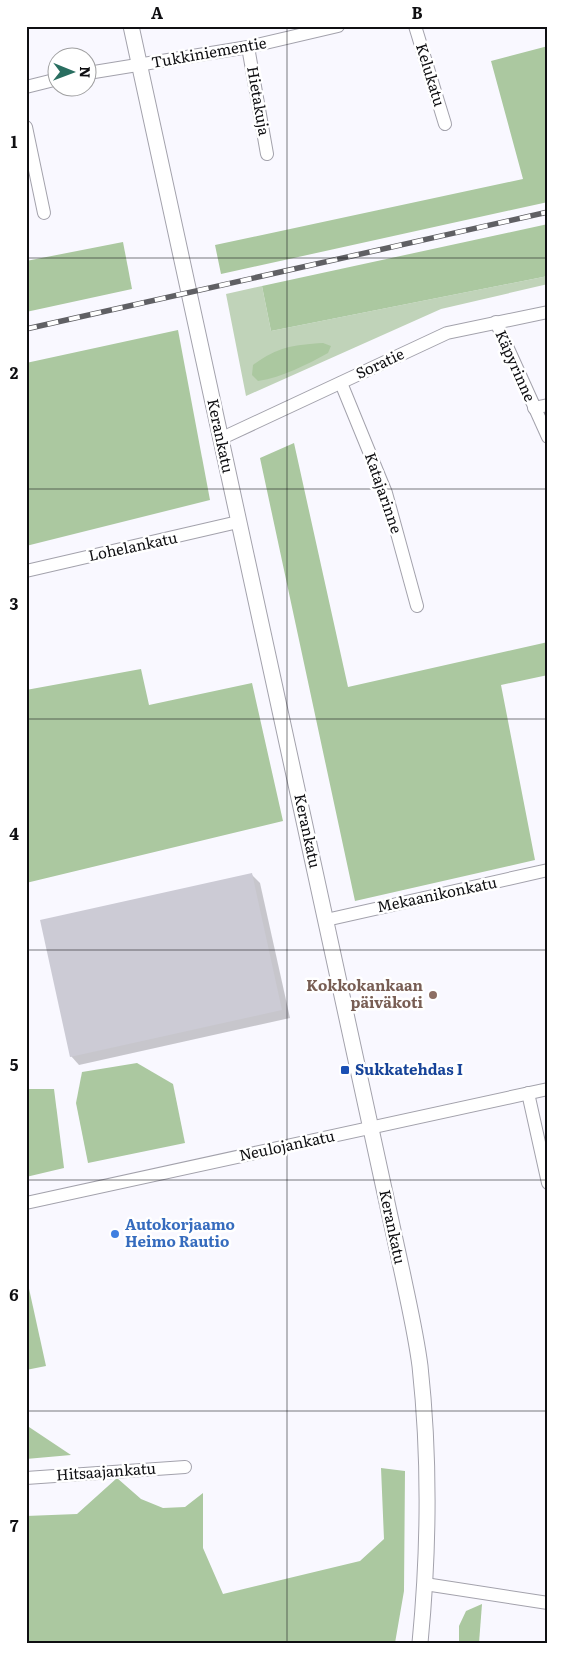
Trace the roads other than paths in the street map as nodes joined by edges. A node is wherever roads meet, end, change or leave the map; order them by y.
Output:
1 (131, 26) edge
2 (338, 26) edge
3 (415, 26) edge
4 (248, 47) junction
5 (139, 66) junction
6 (98, 71) edge
7 (48, 82) edge
8 (26, 87) edge
9 (444, 124) dead end
10 (26, 127) edge
11 (267, 154) dead end
12 (44, 213) dead end
13 (548, 312) edge
14 (496, 322) junction
15 (341, 383) junction
16 (548, 405) edge
17 (534, 408) junction
18 (548, 437) edge
19 (220, 439) junction
20 (238, 522) junction
21 (26, 571) edge
22 (417, 606) dead end
23 (548, 870) edge
24 (326, 920) junction
25 (548, 1089) edge
26 (528, 1093) junction
27 (371, 1127) junction
28 (548, 1183) edge
29 (26, 1202) edge
30 (185, 1467) dead end
31 (26, 1478) edge
32 (425, 1584) junction
33 (548, 1604) edge
34 (420, 1643) edge

1 - 5 street, Kerankatu
2 - 4 street, Tukkiniementie
3 - 9 street, Kelukatu
4 - 5 street, Tukkiniementie
4 - 11 street, Hietakuja
5 - 6 street, Tukkiniementie
5 - 19 street, Kerankatu
7 - 8 street
10 - 12 street
13 - 14 street, Soratie
14 - 15 street, Soratie
14 - 17 street, Käpyrinne
15 - 19 street, Soratie
15 - 22 street, Katajarinne
16 - 17 street
17 - 18 street, Käpyrinne
19 - 20 street, Kerankatu
20 - 21 street, Lohelankatu
20 - 24 street, Kerankatu
23 - 24 street, Mekaanikonkatu
24 - 27 street, Kerankatu
25 - 26 street, Neulojankatu
26 - 27 street, Neulojankatu
26 - 28 street
27 - 29 street, Neulojankatu
27 - 32 street, Kerankatu
30 - 31 street, Hitsaajankatu
32 - 33 street
32 - 34 street, Kerankatu

